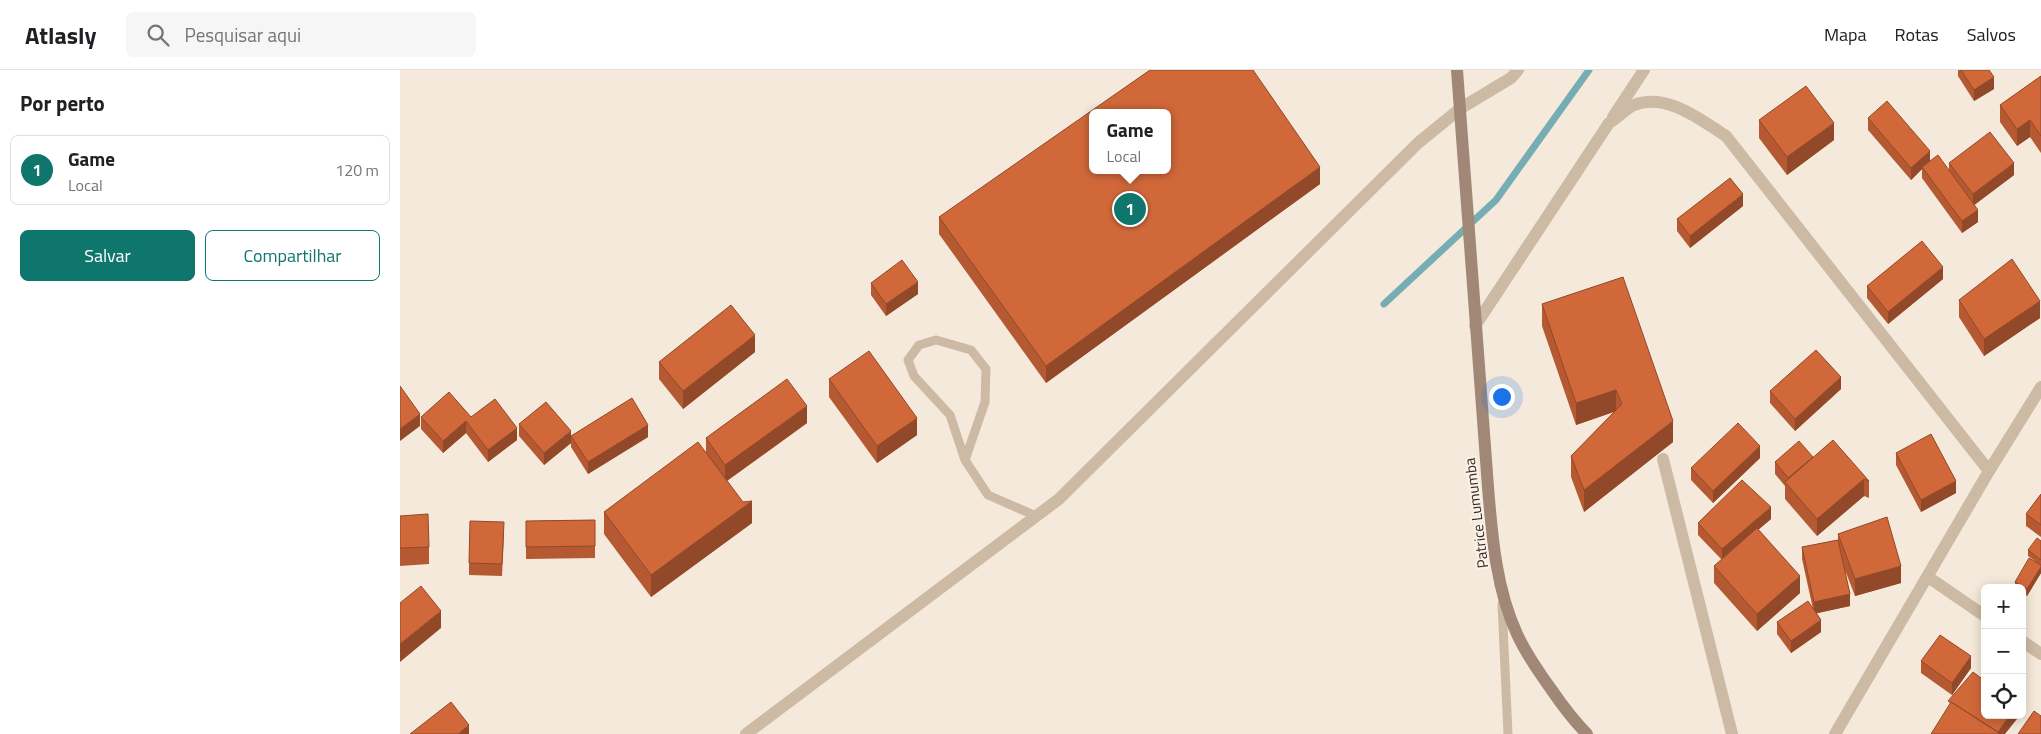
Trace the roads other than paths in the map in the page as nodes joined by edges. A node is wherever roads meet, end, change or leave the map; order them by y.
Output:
1 (1457, 70) edge
2 (1518, 70) edge
3 (1644, 70) edge
4 (1461, 108) junction
5 (1609, 123) junction
6 (1475, 326) junction
7 (2041, 388) edge
8 (1662, 459) dead end
9 (965, 460) junction
10 (1989, 471) junction
11 (1036, 516) junction
12 (1928, 577) junction
13 (1502, 588) junction
14 (1981, 613) edge
15 (2026, 644) edge
16 (2041, 654) edge
17 (746, 734) edge
18 (1508, 734) edge
19 (1587, 734) edge
20 (1732, 734) edge
21 (1835, 734) edge

1 - 4 street
2 - 4 street
3 - 5 street
4 - 6 street, Patrice Lumumba
4 - 11 street
5 - 6 street
5 - 10 street
6 - 13 street, Patrice Lumumba
7 - 10 street
8 - 20 street
9 - 9 lane
9 - 11 lane
10 - 12 street
11 - 17 street
12 - 14 street
12 - 21 street
13 - 18 lane
13 - 19 street, Patrice Lumumba
15 - 16 street

